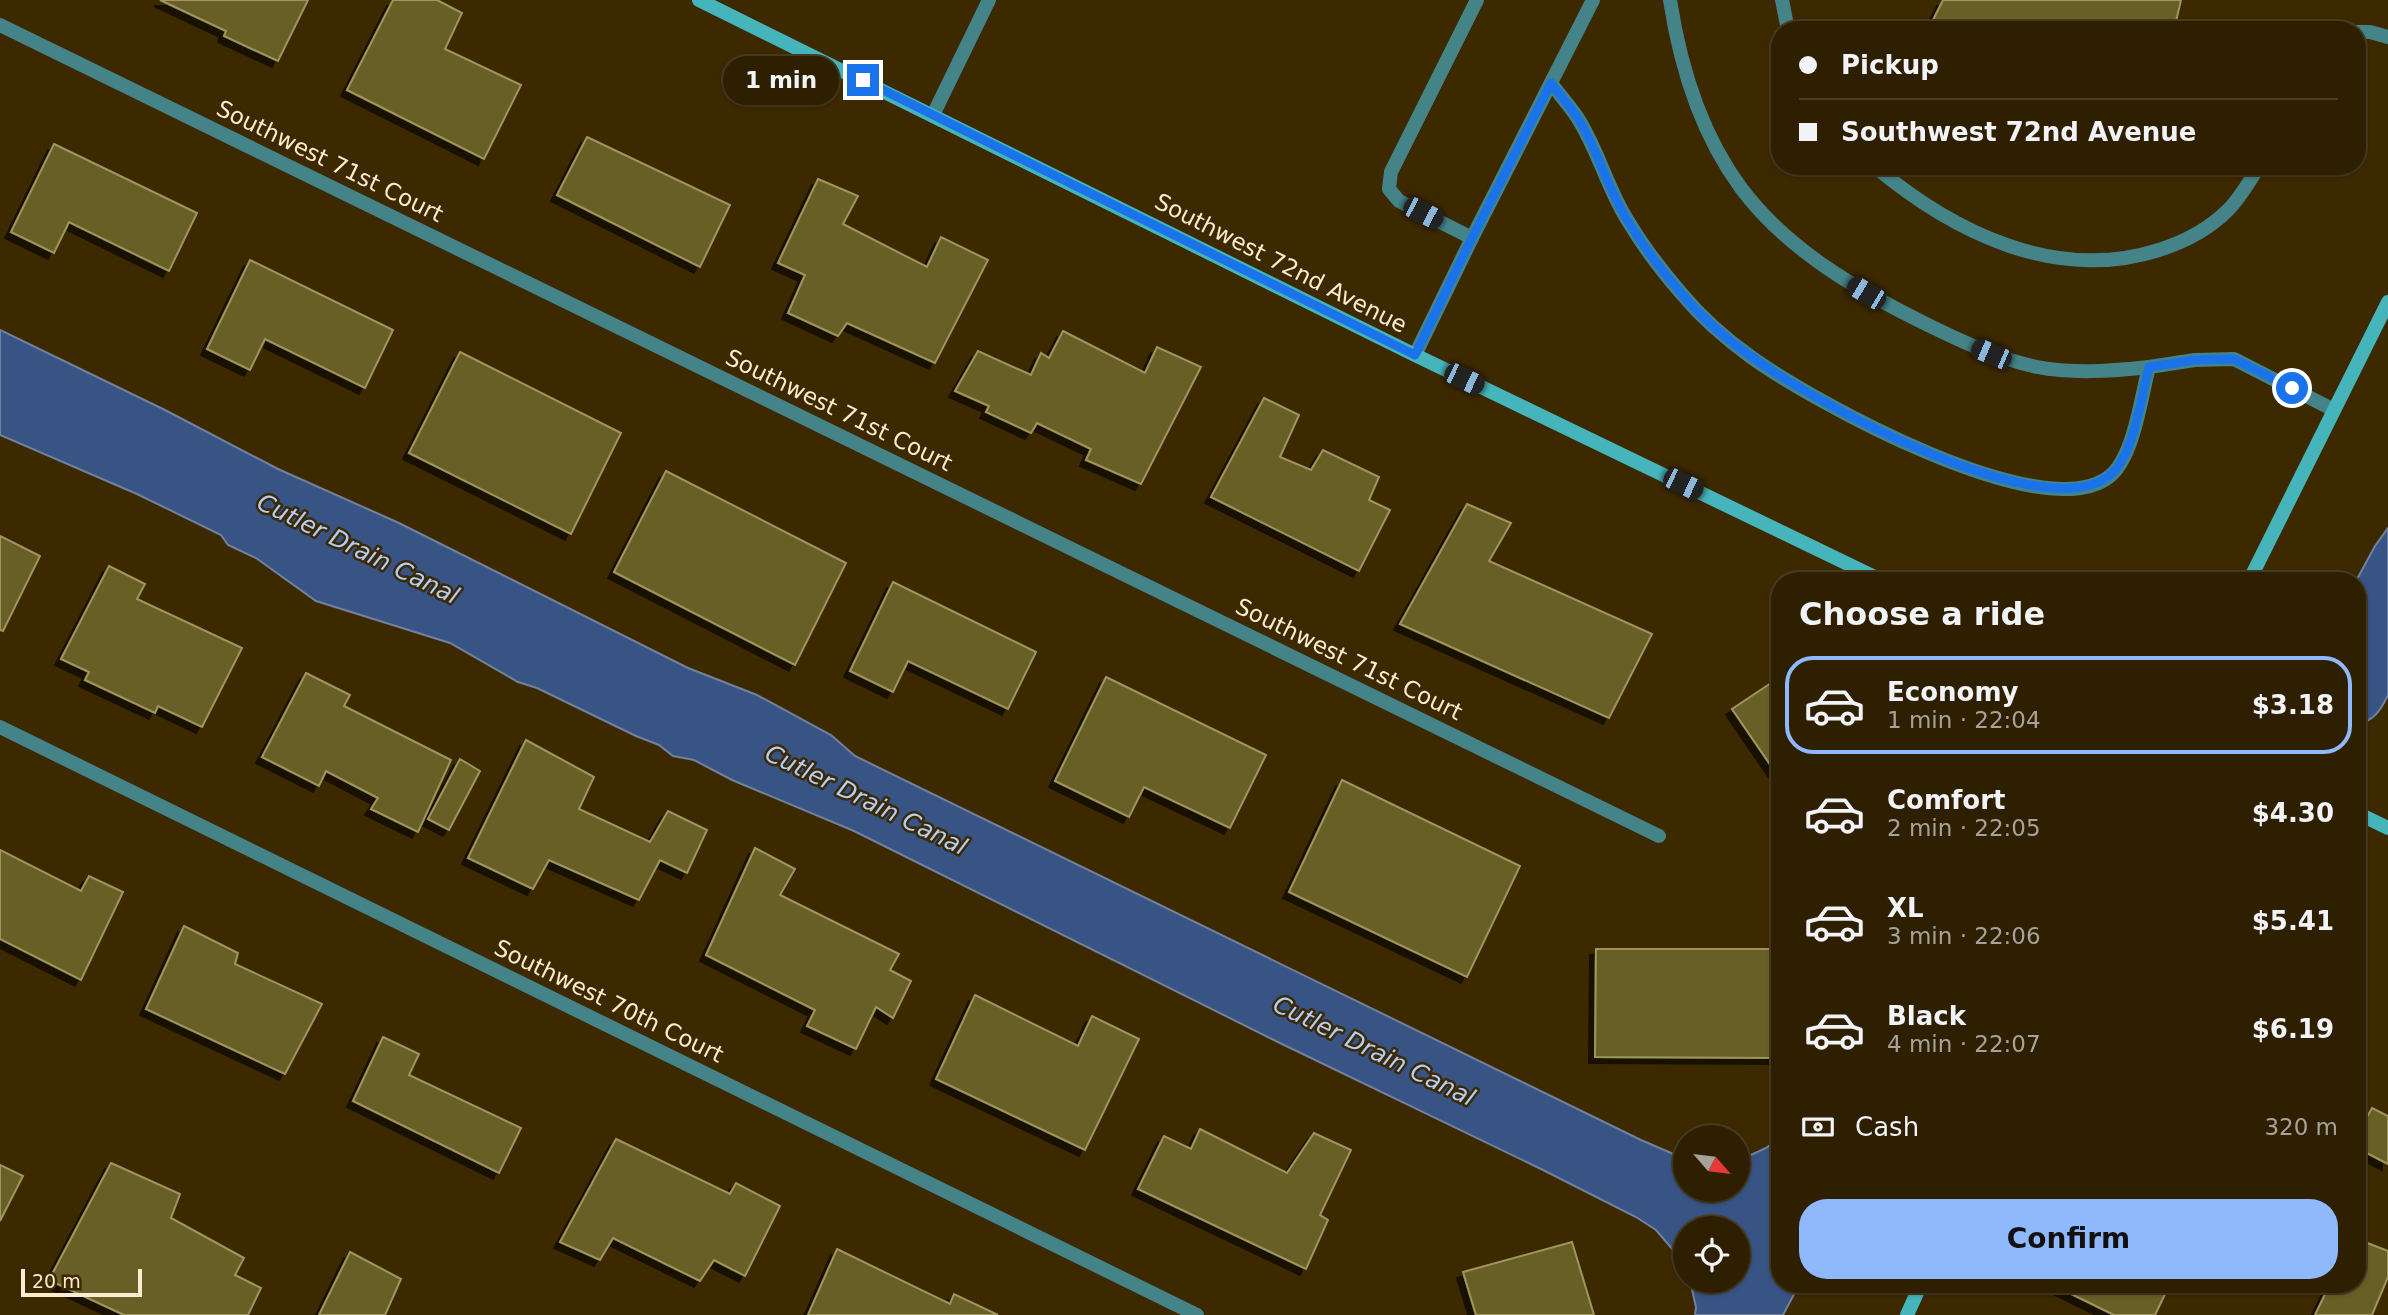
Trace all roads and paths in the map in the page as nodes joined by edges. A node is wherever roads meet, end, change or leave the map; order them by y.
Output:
1 (699, 0) edge
2 (989, 0) edge
3 (1477, 0) edge
4 (1593, 0) edge
5 (1670, 0) edge
6 (1782, 0) edge
7 (1786, 21) edge
8 (0, 25) edge
9 (2366, 32) edge
10 (2388, 37) edge
11 (1551, 83) junction
12 (933, 115) junction
13 (1885, 175) edge
14 (2253, 175) edge
15 (1472, 238) junction
16 (2388, 302) edge
17 (1415, 355) junction
18 (2149, 367) junction
19 (2334, 410) junction
20 (1864, 572) edge
21 (2253, 572) edge
22 (0, 727) edge
23 (2366, 817) edge
24 (2388, 828) edge
25 (1659, 836) dead end
26 (1917, 1293) edge
27 (1197, 1315) edge
28 (1907, 1315) edge

1 - 12 street, Southwest 72nd Avenue
2 - 12 street
3 - 15 street
4 - 11 street
5 - 18 street
6 - 7 street
8 - 25 street, Southwest 71st Court
9 - 10 street
11 - 15 street
11 - 18 street
12 - 17 street, Southwest 72nd Avenue
13 - 14 street
15 - 17 street
16 - 19 street
17 - 20 street, Southwest 72nd Avenue
18 - 19 street
19 - 21 street
22 - 27 street, Southwest 70th Court
23 - 24 street
26 - 28 street

